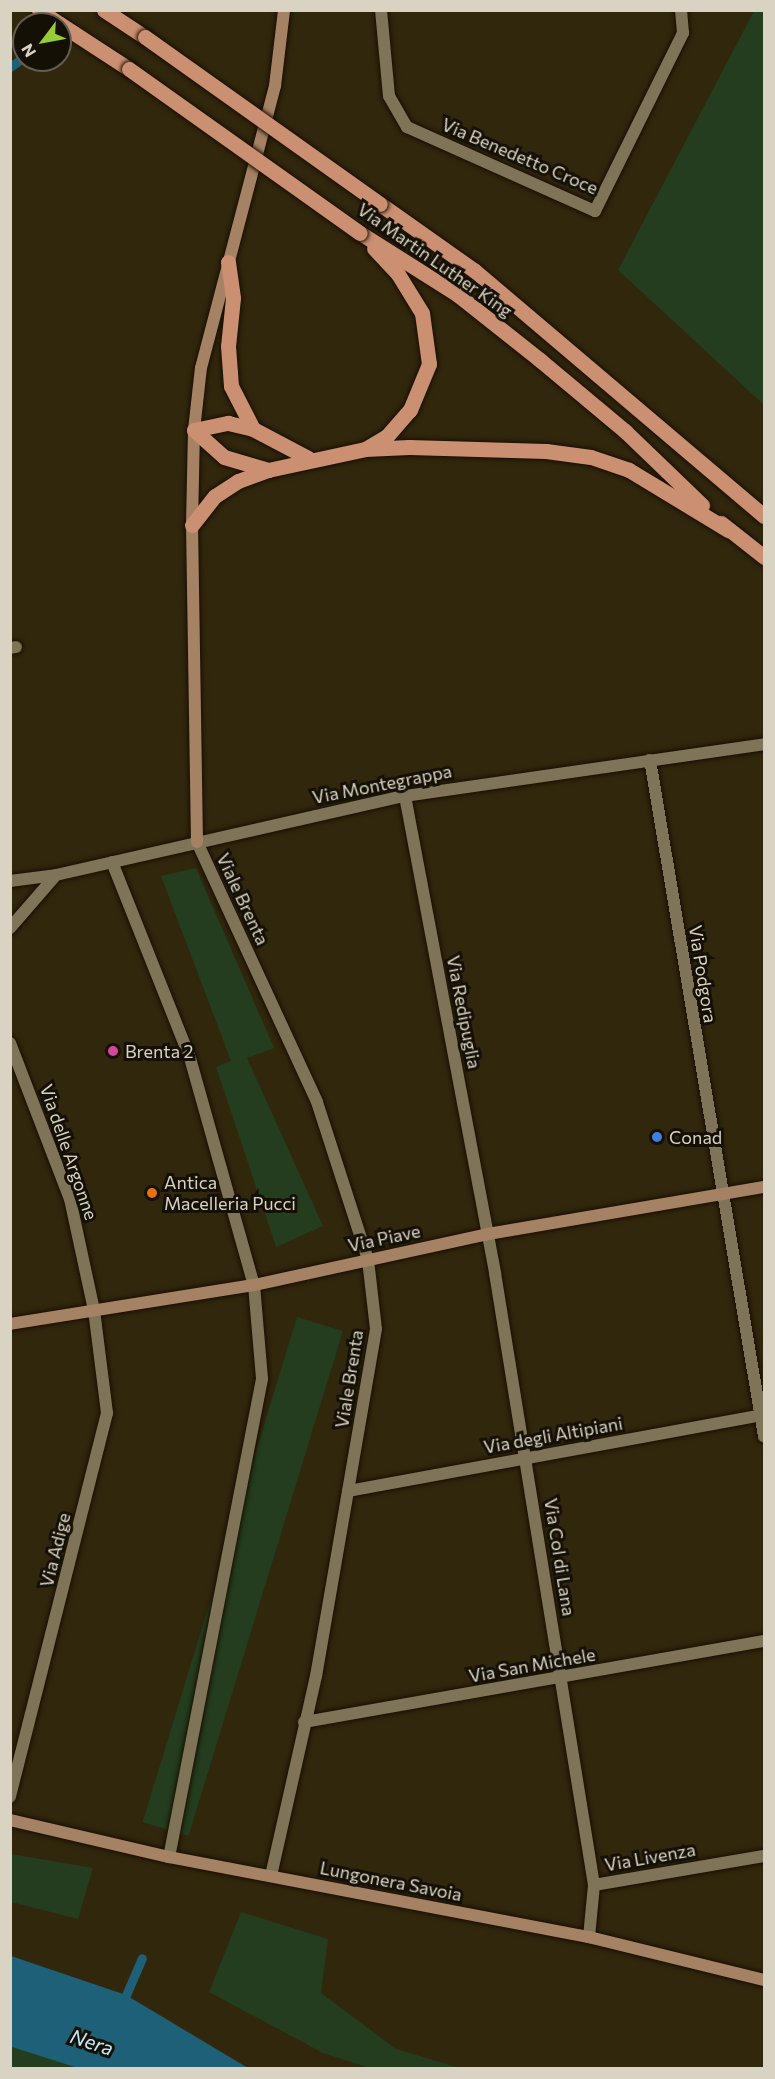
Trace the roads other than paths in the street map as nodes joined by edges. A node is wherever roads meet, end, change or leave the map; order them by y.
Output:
1 (104, 10) edge
2 (125, 10) edge
3 (284, 10) edge
4 (381, 10) edge
5 (681, 10) edge
6 (72, 32) edge
7 (145, 37) junction
8 (360, 233) junction
9 (228, 262) junction
10 (253, 429) junction
11 (194, 430) junction
12 (365, 448) junction
13 (308, 458) junction
14 (268, 470) junction
15 (765, 516) edge
16 (192, 525) junction
17 (728, 530) junction
18 (765, 557) edge
19 (765, 744) edge
20 (650, 760) junction
21 (405, 796) junction
22 (197, 842) junction
23 (112, 862) junction
24 (56, 875) junction
25 (10, 881) edge
26 (10, 928) edge
27 (10, 1042) edge
28 (765, 1187) edge
29 (721, 1194) junction
30 (488, 1234) junction
31 (368, 1260) junction
32 (254, 1285) junction
33 (94, 1310) junction
34 (10, 1324) edge
35 (763, 1416) edge
36 (765, 1436) edge
37 (526, 1458) junction
38 (348, 1491) junction
39 (765, 1641) edge
40 (561, 1679) junction
41 (304, 1722) junction
42 (11, 1792) edge
43 (10, 1820) edge
44 (765, 1856) edge
45 (169, 1857) junction
46 (271, 1876) junction
47 (594, 1885) junction
48 (589, 1937) junction
49 (765, 1980) edge

1 - 7 main road, Via Martin Luther King
2 - 7 main road
3 - 9 street
4 - 5 street, Via Benedetto Croce
6 - 8 main road, Via Martin Luther King, bridge
7 - 15 main road, Via Martin Luther King, bridge
8 - 12 main road
8 - 17 main road, Via Martin Luther King
9 - 10 main road
9 - 11 street
10 - 11 main road
10 - 13 main road
11 - 14 main road
11 - 16 street
12 - 13 main road
12 - 17 main road
13 - 14 main road
14 - 16 main road
16 - 22 street
17 - 18 main road, Via Martin Luther King
19 - 20 street, Via Montegrappa
20 - 21 street, Via Montegrappa
20 - 29 street, Via Podgora
21 - 22 street, Via Montegrappa
21 - 30 street, Via Redipuglia
22 - 23 street, Via Montegrappa
22 - 31 street, Viale Brenta
23 - 24 street, Via Montegrappa
23 - 32 street
24 - 25 street, Via Montegrappa
24 - 26 street
27 - 33 street, Via delle Argonne
28 - 29 street, Via Piave
29 - 30 street, Via Piave
29 - 35 street, Via Podgora
30 - 31 street, Via Piave
30 - 37 street, Via Col di Lana
31 - 32 street, Via Piave
31 - 38 street, Viale Brenta
32 - 33 street, Via Piave
32 - 45 street
33 - 34 street, Via Piave
33 - 42 street, Via Adige
35 - 36 street, Via Podgora
35 - 37 street, Via degli Altipiani
37 - 38 street, Via degli Altipiani
37 - 40 street, Via Col di Lana
38 - 41 street, Viale Brenta
39 - 40 street, Via San Michele
40 - 41 street, Via San Michele
40 - 47 street, Via Col di Lana
41 - 46 street, Viale Brenta
43 - 45 street, Lungonera Savoia
44 - 47 street, Via Livenza
45 - 46 street, Lungonera Savoia
46 - 48 street, Lungonera Savoia
47 - 48 street, Via Livenza
48 - 49 street, Lungonera Savoia

